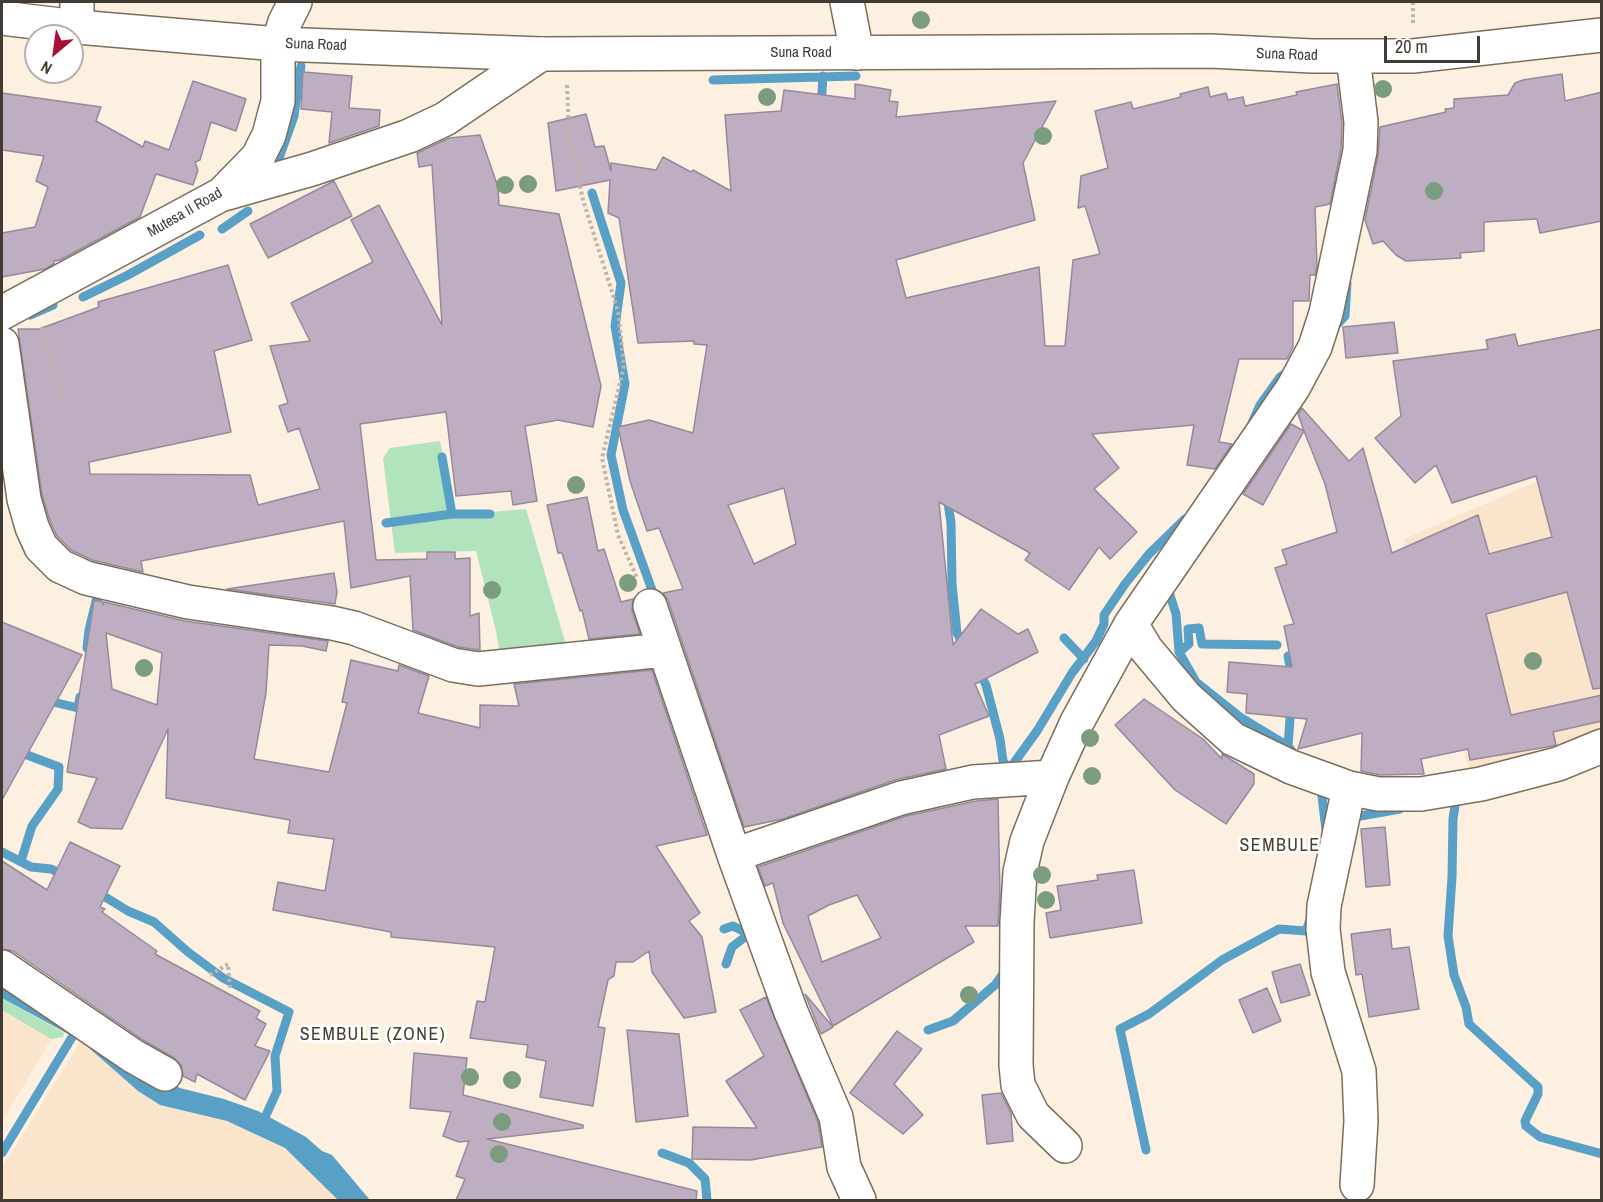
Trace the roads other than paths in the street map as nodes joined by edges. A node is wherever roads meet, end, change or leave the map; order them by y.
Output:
1 (296, 2) edge
2 (847, 2) edge
3 (77, 14) edge
4 (2, 18) edge
5 (1602, 35) edge
6 (278, 44) junction
7 (857, 53) junction
8 (553, 54) junction
9 (1353, 57) junction
10 (222, 194) junction
11 (2, 313) edge
12 (2, 344) edge
13 (650, 606) road end
14 (1131, 624) junction
15 (664, 650) junction
16 (1602, 746) edge
17 (1052, 777) junction
18 (1349, 788) junction
19 (734, 855) junction
20 (2, 967) edge
21 (165, 1074) dead end
22 (1065, 1146) dead end
23 (1357, 1185) dead end
24 (859, 1200) edge

1 - 6 street
2 - 7 street
3 - 4 street, Suna Road
3 - 6 street, Suna Road
5 - 9 street, Suna Road
6 - 8 street, Suna Road
6 - 10 street, Mutesa II Road
7 - 8 street, Suna Road
7 - 9 street, Suna Road
8 - 10 street
9 - 14 street
10 - 11 street, Mutesa II Road
12 - 15 street
13 - 15 street
14 - 17 street
14 - 18 street
15 - 19 street
16 - 18 street
17 - 19 street
17 - 22 street
18 - 23 street
19 - 24 street
20 - 21 street

